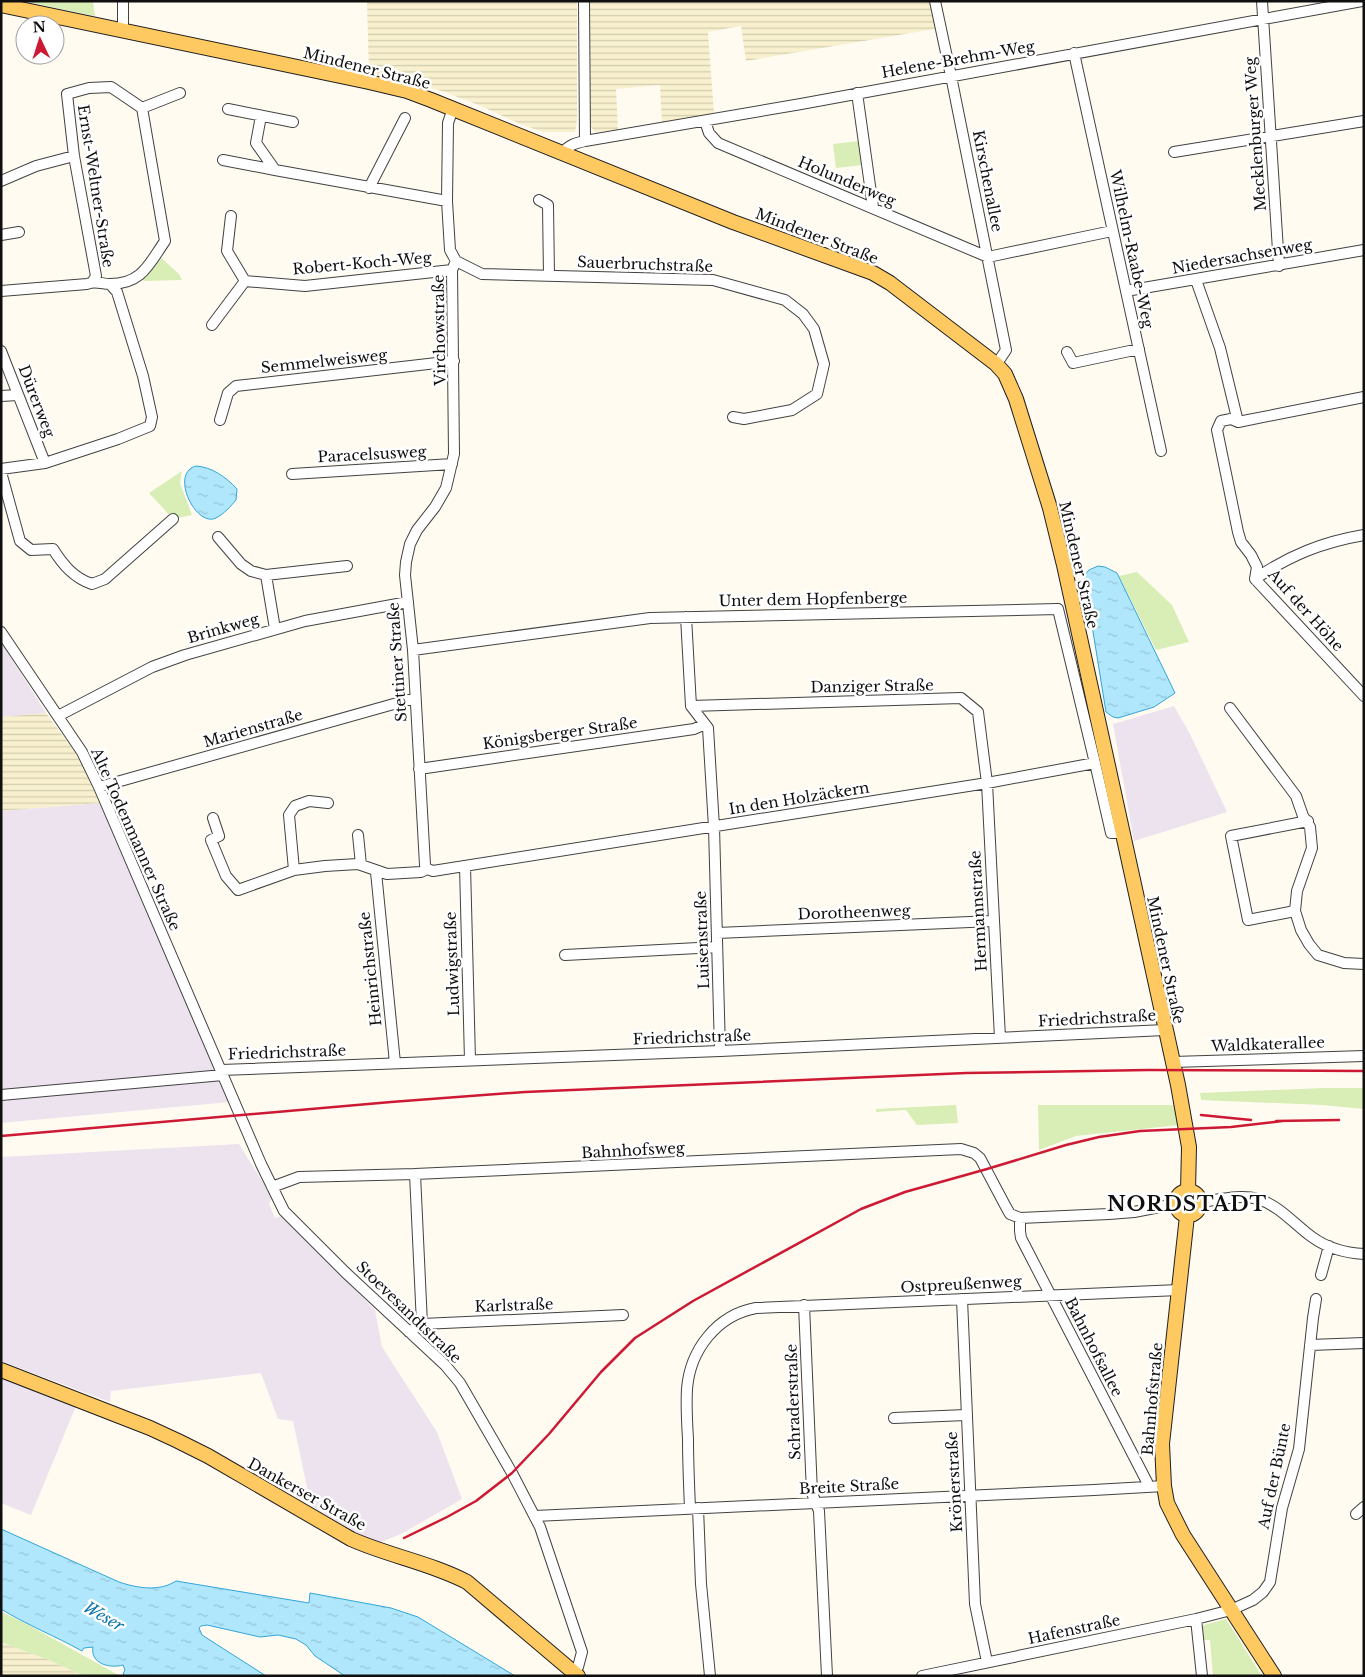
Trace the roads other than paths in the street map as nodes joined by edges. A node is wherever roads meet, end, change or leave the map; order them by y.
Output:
1 (123, 1) edge
2 (584, 1) edge
3 (934, 1) edge
4 (1262, 1) edge
5 (1362, 1) edge
6 (1, 5) edge
7 (1263, 20) junction
8 (124, 30) junction
9 (1074, 53) junction
10 (951, 76) junction
11 (180, 93) dead end
12 (857, 93) junction
13 (142, 108) junction
14 (453, 108) junction
15 (228, 109) dead end
16 (260, 116) junction
17 (405, 118) dead end
18 (705, 120) junction
19 (1364, 121) edge
20 (293, 122) dead end
21 (1270, 136) junction
22 (585, 142) junction
23 (1174, 152) dead end
24 (563, 153) junction
25 (74, 156) junction
26 (223, 160) dead end
27 (275, 170) junction
28 (1, 180) edge
29 (369, 188) junction
30 (539, 200) dead end
31 (447, 201) junction
32 (873, 207) junction
33 (231, 216) dead end
34 (1112, 231) junction
35 (19, 232) dead end
36 (1, 236) edge
37 (1364, 250) edge
38 (988, 257) junction
39 (454, 265) junction
40 (1279, 266) junction
41 (549, 276) junction
42 (1196, 280) junction
43 (93, 281) junction
44 (245, 281) junction
45 (113, 288) junction
46 (1, 291) edge
47 (1126, 291) junction
48 (212, 325) dead end
49 (1138, 349) junction
50 (1, 351) edge
51 (1067, 352) dead end
52 (454, 362) junction
53 (996, 365) junction
54 (18, 394) junction
55 (1, 396) edge
56 (1364, 397) edge
57 (733, 417) dead end
58 (220, 420) dead end
59 (1238, 422) junction
60 (1161, 451) dead end
61 (45, 463) junction
62 (452, 464) junction
63 (1, 471) edge
64 (292, 474) dead end
65 (12, 512) junction
66 (1, 513) edge
67 (173, 519) dead end
68 (1364, 535) edge
69 (218, 537) dead end
70 (347, 566) dead end
71 (266, 575) junction
72 (1255, 579) junction
73 (408, 602) junction
74 (686, 617) junction
75 (274, 629) junction
76 (1, 632) edge
77 (413, 650) junction
78 (1364, 696) edge
79 (414, 698) junction
80 (691, 706) junction
81 (1230, 708) dead end
82 (58, 716) junction
83 (706, 724) junction
84 (1095, 763) junction
85 (419, 769) junction
86 (987, 783) junction
87 (99, 787) junction
88 (328, 803) dead end
89 (212, 818) dead end
90 (1308, 822) junction
91 (714, 827) junction
92 (1122, 833) junction
93 (358, 835) dead end
94 (361, 865) junction
95 (465, 866) junction
96 (294, 870) junction
97 (427, 870) junction
98 (376, 872) junction
99 (1295, 911) junction
100 (993, 921) junction
101 (717, 933) junction
102 (717, 947) junction
103 (565, 955) dead end
104 (1364, 964) edge
105 (1165, 1030) junction
106 (1000, 1038) junction
107 (720, 1051) junction
108 (1364, 1056) edge
109 (470, 1060) junction
110 (1172, 1062) junction
111 (395, 1063) junction
112 (222, 1072) junction
113 (1, 1095) edge
114 (416, 1174) junction
115 (272, 1187) junction
116 (1188, 1191) junction
117 (1200, 1202) junction
118 (1175, 1204) junction
119 (1187, 1216) junction
120 (1020, 1218) junction
121 (1329, 1246) junction
122 (1364, 1254) edge
123 (1321, 1276) dead end
124 (1179, 1290) junction
125 (1050, 1295) junction
126 (962, 1299) junction
127 (1316, 1299) dead end
128 (804, 1305) junction
129 (623, 1316) dead end
130 (422, 1324) junction
131 (409, 1332) junction
132 (1364, 1343) edge
133 (1310, 1345) junction
134 (1, 1370) edge
135 (966, 1415) junction
136 (894, 1418) dead end
137 (1164, 1486) junction
138 (1148, 1487) junction
139 (969, 1496) junction
140 (816, 1502) junction
141 (694, 1508) junction
142 (535, 1516) junction
143 (1231, 1610) junction
144 (1196, 1619) junction
145 (987, 1662) junction
146 (576, 1674) edge
147 (710, 1676) edge
148 (826, 1676) edge
149 (922, 1676) edge
150 (1202, 1676) edge
151 (1274, 1676) edge

1 - 8 street
2 - 22 street
3 - 10 street, Kirschenallee
4 - 7 street, Mecklenburger Weg
5 - 7 street, Helene-Brehm-Weg
6 - 8 main road, Mindener Straße
7 - 9 street, Helene-Brehm-Weg
7 - 21 street, Mecklenburger Weg
8 - 14 main road, Mindener Straße
9 - 10 street, Helene-Brehm-Weg
9 - 34 street, Wilhelm-Raabe-Weg
10 - 12 street, Helene-Brehm-Weg
10 - 38 street, Kirschenallee
11 - 13 street
12 - 18 street, Helene-Brehm-Weg
12 - 32 street
13 - 25 street, Ernst-Weltner-Straße
13 - 45 street
14 - 24 main road, Mindener Straße
14 - 31 street, Virchowstraße
15 - 16 street
16 - 20 street
16 - 27 street
17 - 29 street
18 - 22 street, Helene-Brehm-Weg
18 - 32 street, Holunderweg
19 - 21 street
21 - 23 street
21 - 40 street, Mecklenburger Weg
22 - 24 street, Helene-Brehm-Weg
24 - 53 main road, Mindener Straße
25 - 28 street
25 - 43 street, Ernst-Weltner-Straße
26 - 27 street
27 - 29 street
29 - 31 street
30 - 41 street
31 - 39 street, Virchowstraße
32 - 38 street, Holunderweg
33 - 44 street
34 - 38 street
34 - 47 street, Wilhelm-Raabe-Weg
35 - 36 street
37 - 40 street, Niedersachsenweg
38 - 53 street, Kirschenallee
39 - 41 street, Sauerbruchstraße
39 - 44 street, Robert-Koch-Weg
39 - 52 street, Virchowstraße
40 - 42 street, Niedersachsenweg
41 - 57 street, Sauerbruchstraße
42 - 47 street, Niedersachsenweg
42 - 59 street
43 - 45 street
43 - 46 street
44 - 48 street
45 - 61 street
47 - 49 street, Wilhelm-Raabe-Weg
49 - 51 street
49 - 60 street, Wilhelm-Raabe-Weg
50 - 54 street, Dürerweg
52 - 58 street, Semmelweisweg
52 - 62 street, Virchowstraße
53 - 92 main road, Mindener Straße
54 - 55 street
54 - 61 street, Dürerweg
56 - 59 street
59 - 72 street, Auf der Höhe
61 - 63 street
62 - 64 street, Paracelsusweg
62 - 73 street, Stettiner Straße
63 - 65 street
65 - 66 street
65 - 67 street
68 - 72 street
69 - 71 street
70 - 71 street
71 - 75 street
72 - 78 street, Auf der Höhe
73 - 75 street, Brinkweg
73 - 77 street, Stettiner Straße
74 - 77 street, Unter dem Hopfenberge
74 - 80 street
74 - 84 street, Unter dem Hopfenberge
75 - 82 street, Brinkweg
76 - 82 street, Alte Todenmanner Straße
77 - 79 street, Stettiner Straße
79 - 85 street, Stettiner Straße
79 - 87 street, Marienstraße
80 - 83 street
80 - 86 street, Danziger Straße
81 - 90 street
82 - 87 street, Alte Todenmanner Straße
83 - 85 street, Königsberger Straße
83 - 91 street, Luisenstraße
84 - 86 street, In den Holzäckern
84 - 92 street
85 - 97 street, Stettiner Straße
86 - 91 street, In den Holzäckern
86 - 100 street, Hermannstraße
87 - 112 street, Alte Todenmanner Straße
88 - 96 street
89 - 96 street
90 - 99 street
90 - 99 street
91 - 95 street, In den Holzäckern
91 - 101 street, Luisenstraße
92 - 105 main road, Mindener Straße
93 - 94 street
94 - 96 street
94 - 98 street
95 - 97 street, In den Holzäckern
95 - 109 street, Ludwigstraße
97 - 98 street, In den Holzäckern
98 - 111 street, Heinrichstraße
99 - 104 street
100 - 101 street, Dorotheenweg
100 - 106 street, Hermannstraße
101 - 102 street, Luisenstraße
102 - 103 street
102 - 107 street, Luisenstraße
105 - 106 street, Friedrichstraße
105 - 110 main road, Mindener Straße
106 - 107 street, Friedrichstraße
107 - 109 street, Friedrichstraße
108 - 110 street, Waldkaterallee
109 - 111 street, Friedrichstraße
110 - 116 main road
111 - 112 street, Friedrichstraße
112 - 113 street, Friedrichstraße
112 - 115 street, Stoevesandtstraße
114 - 115 street, Bahnhofsweg
114 - 120 street, Bahnhofsweg
114 - 130 street
115 - 131 street, Stoevesandtstraße
116 - 117 main road
116 - 118 main road
117 - 119 main road
117 - 121 street
118 - 119 main road
118 - 120 street
119 - 124 main road, Bahnhofstraße
120 - 125 street, Bahnhofsallee
121 - 122 street
121 - 123 street
124 - 125 street, Ostpreußenweg
124 - 137 main road, Bahnhofstraße
125 - 126 street, Ostpreußenweg
125 - 138 street, Bahnhofsallee
126 - 128 street, Ostpreußenweg
126 - 135 street, Krönerstraße
127 - 133 street, Auf der Bünte
128 - 140 street, Schraderstraße
128 - 141 street, Ostpreußenweg
129 - 130 street, Karlstraße
130 - 131 street, Karlstraße
131 - 142 street, Stoevesandtstraße
132 - 133 street
133 - 143 street, Auf der Bünte
134 - 146 main road, Dankerser Straße
135 - 136 street
135 - 139 street, Krönerstraße
137 - 138 street, Breite Straße
137 - 143 main road, Bahnhofstraße
138 - 139 street, Breite Straße
139 - 140 street, Breite Straße
139 - 145 street, Krönerstraße
140 - 141 street, Breite Straße
140 - 148 street, Schraderstraße
141 - 142 street, Breite Straße
141 - 147 street
142 - 146 street, Stoevesandtstraße
143 - 144 street, Hafenstraße
143 - 151 main road, Bahnhofstraße
144 - 145 street, Hafenstraße
144 - 150 street
145 - 149 street, Hafenstraße

